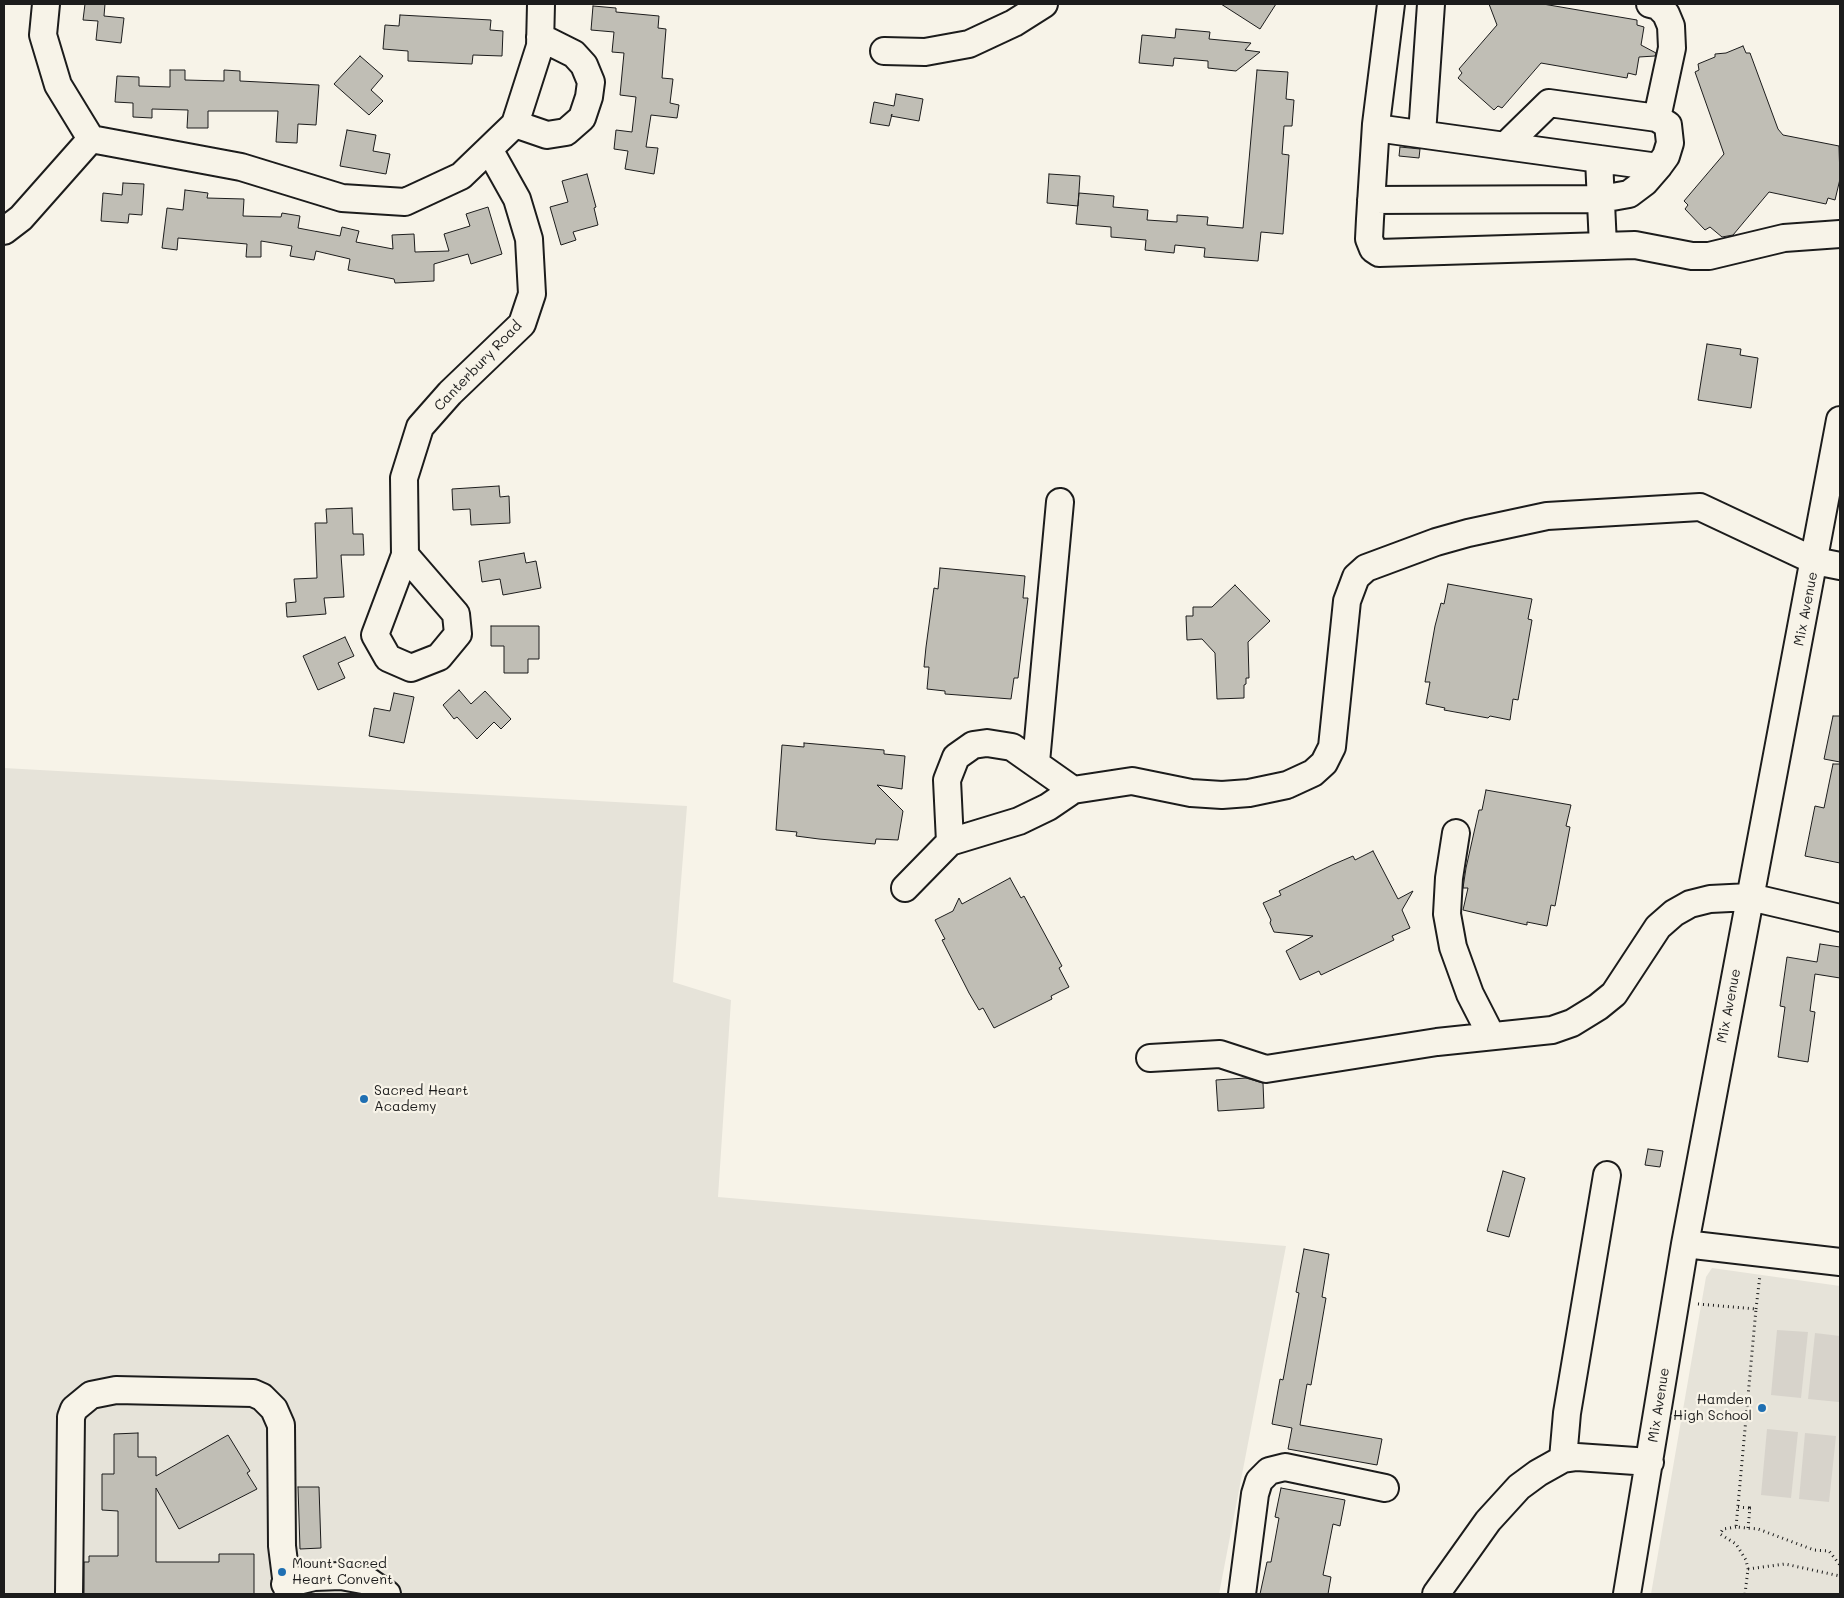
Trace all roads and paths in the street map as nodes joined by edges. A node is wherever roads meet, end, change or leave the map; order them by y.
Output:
1 (46, 4) edge
2 (540, 4) edge
3 (1044, 4) edge
4 (1391, 4) edge
5 (1431, 4) edge
6 (1650, 4) edge
7 (540, 37) junction
8 (884, 52) dead end
9 (1658, 118) junction
10 (515, 124) junction
11 (1376, 128) junction
12 (1422, 134) junction
13 (91, 139) junction
14 (1505, 146) junction
15 (489, 149) junction
16 (1599, 158) junction
17 (1658, 167) junction
18 (1601, 199) junction
19 (1371, 200) junction
20 (4, 231) edge
21 (1840, 234) edge
22 (1812, 237) junction
23 (1603, 246) junction
24 (1840, 249) edge
25 (1840, 420) edge
26 (1060, 502) dead end
27 (404, 555) dead end
28 (1815, 560) junction
29 (1840, 566) edge
30 (1036, 762) junction
31 (1073, 790) junction
32 (1456, 833) dead end
33 (950, 842) junction
34 (905, 888) dead end
35 (1750, 897) junction
36 (1840, 918) edge
37 (1491, 1035) junction
38 (1150, 1058) dead end
39 (1606, 1175) dead end
40 (1685, 1244) junction
41 (1763, 1253) junction
42 (1840, 1262) edge
43 (1698, 1304) dead end
44 (1756, 1309) junction
45 (1563, 1459) junction
46 (1650, 1462) junction
47 (1385, 1488) dead end
48 (1738, 1507) junction
49 (1736, 1527) junction
50 (1748, 1528) junction
51 (1840, 1565) edge
52 (1748, 1569) junction
53 (1840, 1576) edge
54 (287, 1589) edge
55 (1242, 1593) edge
56 (69, 1594) edge
57 (387, 1594) edge
58 (1436, 1594) edge
59 (1627, 1594) edge
60 (1744, 1594) edge

1 - 13 street
2 - 7 street
3 - 8 street
4 - 11 street
5 - 12 street
6 - 9 street
7 - 10 street
7 - 10 street
9 - 14 street
9 - 17 street
10 - 15 street
11 - 12 street
11 - 19 street
12 - 14 street
13 - 15 street
13 - 20 street
14 - 16 street
15 - 27 street, Canterbury Road
16 - 17 street
16 - 18 street
17 - 18 street
18 - 19 street
18 - 23 street
19 - 23 street
21 - 22 street
22 - 23 street
22 - 24 street
25 - 28 street, Mix Avenue
26 - 30 street
28 - 29 street
28 - 31 street
28 - 35 street, Mix Avenue
30 - 31 street
30 - 33 street
31 - 33 street
32 - 37 street
33 - 34 street
35 - 36 street
35 - 37 street
35 - 40 street, Mix Avenue
37 - 38 street
39 - 45 street
40 - 41 street
40 - 46 street, Mix Avenue
41 - 42 street
41 - 44 path
43 - 44 path
44 - 48 path
45 - 46 street
45 - 58 street
46 - 59 street, Mix Avenue
47 - 55 street
48 - 49 path
48 - 50 path
49 - 50 path
49 - 52 path
50 - 51 path
52 - 53 path
52 - 60 path
54 - 56 street
54 - 57 street

